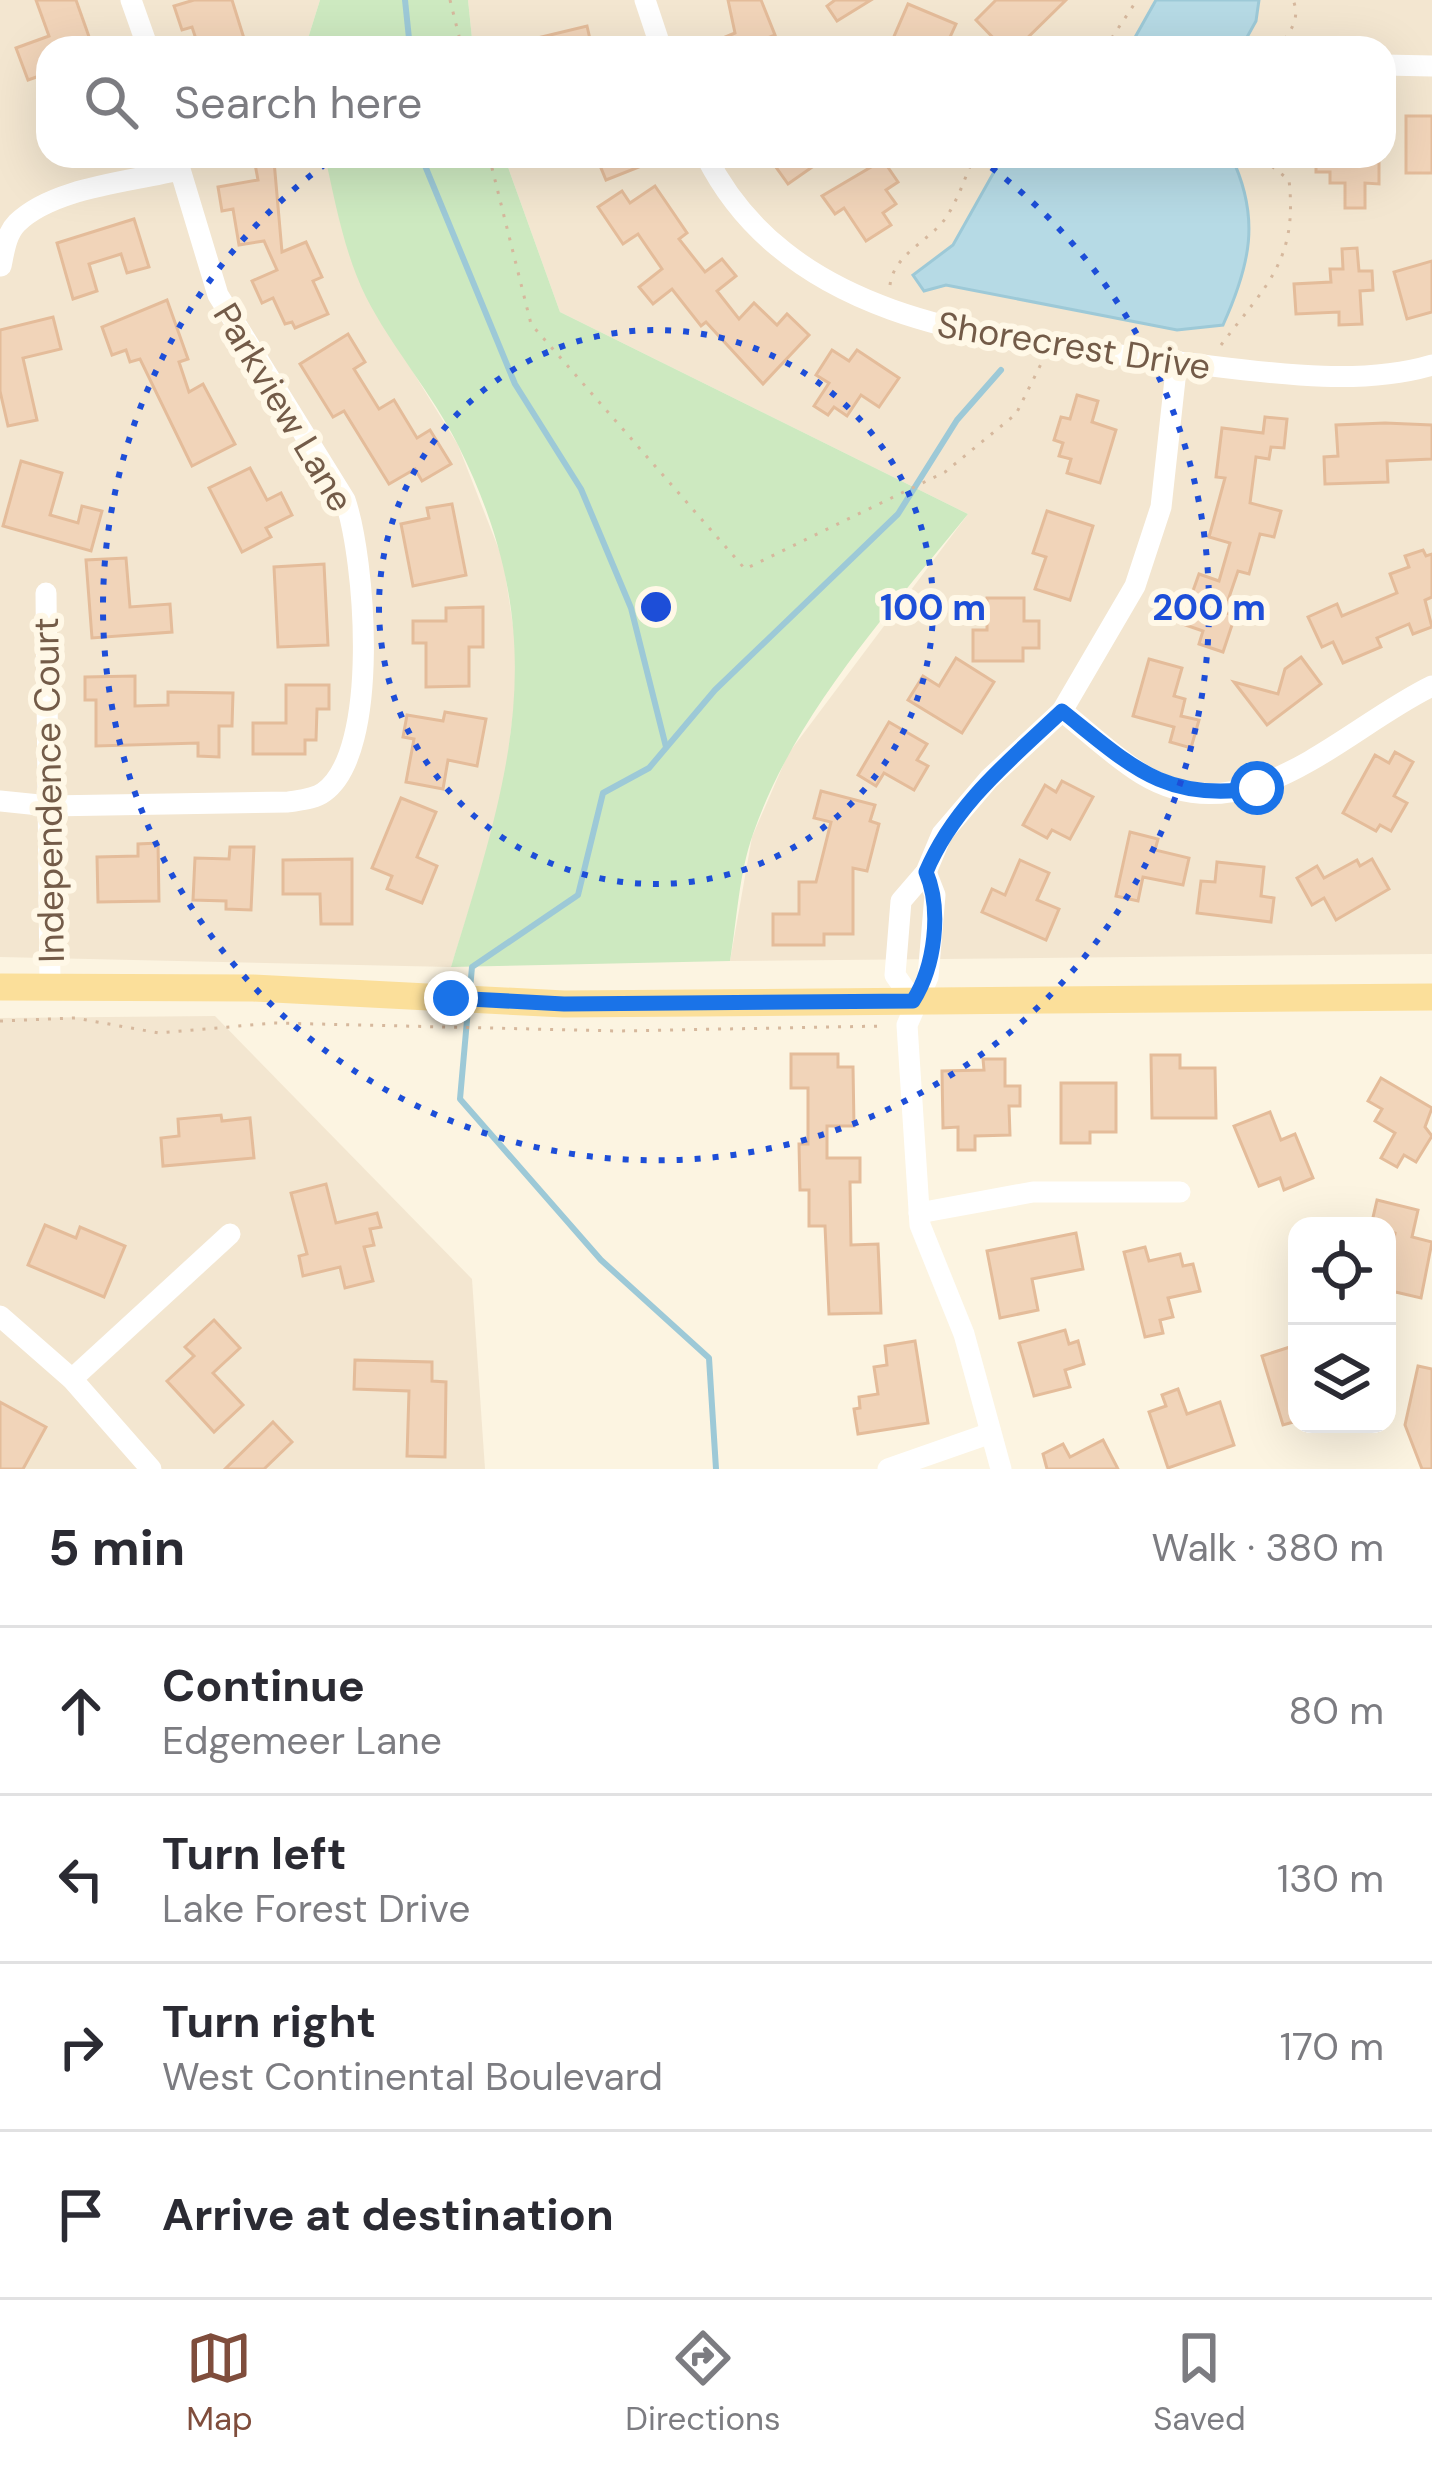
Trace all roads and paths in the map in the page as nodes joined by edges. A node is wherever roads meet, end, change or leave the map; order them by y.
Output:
1 (131, 0) edge
2 (450, 0) edge
3 (644, 0) edge
4 (1137, 0) edge
5 (1294, 0) edge
6 (1114, 35) edge
7 (144, 36) edge
8 (459, 36) edge
9 (657, 36) edge
10 (1288, 36) edge
11 (1396, 65) edge
12 (1432, 66) edge
13 (161, 168) edge
14 (179, 168) edge
15 (492, 168) edge
16 (714, 168) edge
17 (968, 168) edge
18 (1274, 168) edge
19 (1, 266) edge
20 (891, 311) junction
21 (1051, 346) junction
22 (1177, 362) junction
23 (1207, 365) junction
24 (1432, 365) edge
25 (46, 593) dead end
26 (1432, 686) edge
27 (1062, 711) junction
28 (0, 801) edge
29 (49, 806) junction
30 (926, 872) junction
31 (0, 986) edge
32 (50, 987) junction
33 (1432, 997) edge
34 (910, 1013) junction
35 (543, 1016) junction
36 (0, 1021) edge
37 (1180, 1192) dead end
38 (919, 1213) junction
39 (230, 1234) dead end
40 (0, 1316) edge
41 (72, 1379) junction
42 (988, 1434) junction
43 (151, 1469) edge
44 (888, 1469) edge
45 (1001, 1469) edge

1 - 7 street
2 - 8 path
3 - 9 street
4 - 6 path
5 - 10 path
11 - 12 street
13 - 19 street
14 - 29 street, Parkview Lane
15 - 21 path
16 - 20 street, Shorecrest Drive
17 - 20 path
18 - 23 path
20 - 21 street, Shorecrest Drive
21 - 22 street, Shorecrest Drive
22 - 23 street, Shorecrest Drive
22 - 27 street
23 - 24 street, Shorecrest Drive
25 - 29 street, Independence Court
26 - 27 street
27 - 30 street
28 - 29 street
29 - 32 street, Independence Court
30 - 34 street
30 - 34 street
31 - 32 main road
32 - 35 main road
33 - 34 main road
34 - 35 main road
34 - 35 path
34 - 38 street
35 - 36 path
37 - 38 street
38 - 42 street
39 - 41 street
40 - 41 street
41 - 43 street
42 - 44 street
42 - 45 street

